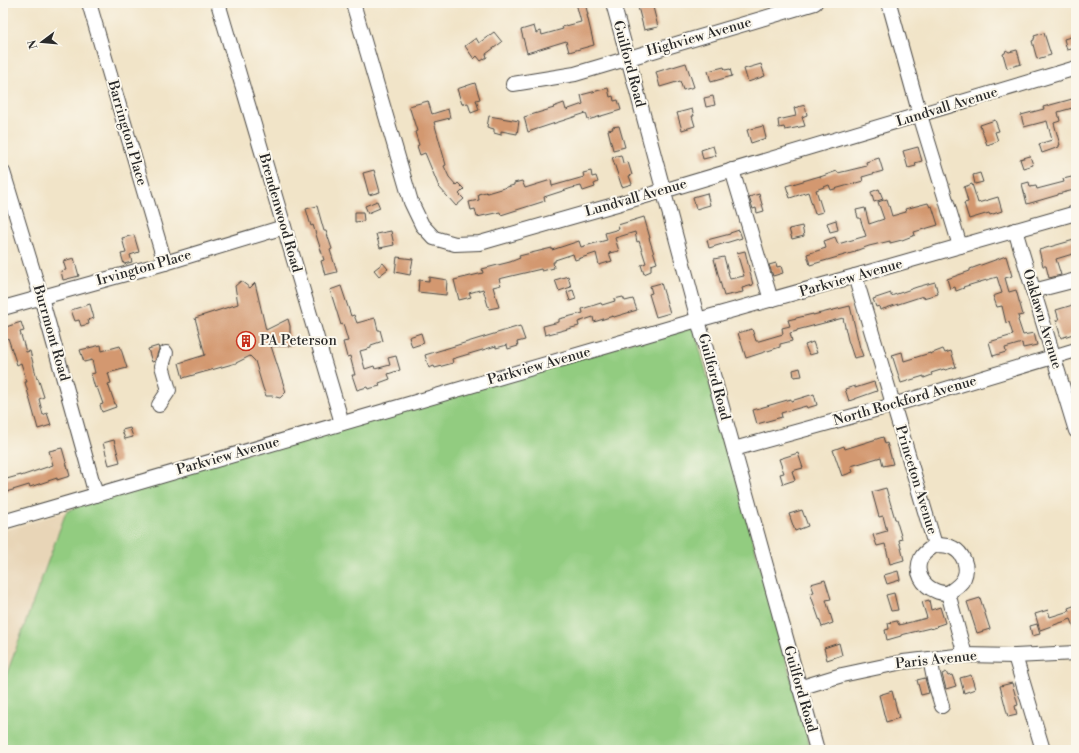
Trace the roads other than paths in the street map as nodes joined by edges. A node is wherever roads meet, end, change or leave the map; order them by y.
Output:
1 (89, 3) edge
2 (218, 3) edge
3 (354, 3) edge
4 (613, 3) edge
5 (814, 3) edge
6 (889, 3) edge
7 (628, 58) junction
8 (1076, 68) edge
9 (513, 84) dead end
10 (920, 115) junction
11 (732, 170) junction
12 (3, 172) edge
13 (663, 190) junction
14 (1076, 213) edge
15 (284, 227) junction
16 (1015, 230) junction
17 (960, 246) junction
18 (165, 263) junction
19 (855, 276) junction
20 (1076, 280) edge
21 (1034, 291) junction
22 (41, 297) junction
23 (771, 300) junction
24 (3, 308) edge
25 (698, 320) junction
26 (1076, 350) edge
27 (166, 353) dead end
28 (1053, 357) junction
29 (159, 405) dead end
30 (893, 405) junction
31 (342, 423) junction
32 (1076, 432) edge
33 (734, 449) junction
34 (96, 495) junction
35 (3, 522) edge
36 (935, 545) junction
37 (948, 593) junction
38 (1076, 653) edge
39 (965, 655) junction
40 (1016, 656) junction
41 (930, 659) junction
42 (799, 688) junction
43 (942, 706) dead end
44 (817, 750) edge
45 (1043, 750) edge

1 - 18 street, Barrington Place
2 - 15 street, Brendenwood Road
3 - 13 street, Lundvall Avenue
4 - 7 street, Guilford Road
5 - 7 street, Highview Avenue
6 - 10 street
7 - 9 street, Highview Avenue
7 - 13 street, Guilford Road
8 - 10 street, Lundvall Avenue
10 - 11 street, Lundvall Avenue
10 - 17 street
11 - 13 street, Lundvall Avenue
11 - 23 street
12 - 22 street, Burrmont Road
13 - 25 street, Guilford Road
14 - 16 street, Parkview Avenue
15 - 18 street, Irvington Place
15 - 31 street, Brendenwood Road
16 - 17 street, Parkview Avenue
16 - 21 street, Oaklawn Avenue
17 - 19 street, Parkview Avenue
18 - 22 street, Irvington Place
19 - 23 street, Parkview Avenue
19 - 30 street, Princeton Avenue
20 - 21 street
21 - 28 street, Oaklawn Avenue
22 - 24 street, Irvington Place
22 - 34 street, Burrmont Road
23 - 25 street, Parkview Avenue
25 - 31 street, Parkview Avenue
25 - 33 street, Guilford Road
26 - 28 street, North Rockford Avenue
27 - 29 street
28 - 30 street, North Rockford Avenue
28 - 32 street, Oaklawn Avenue
30 - 33 street, North Rockford Avenue
30 - 36 street, Princeton Avenue
31 - 34 street, Parkview Avenue
33 - 42 street, Guilford Road
34 - 35 street, Parkview Avenue
36 - 37 street, Princeton Avenue
36 - 37 street, Princeton Avenue
37 - 39 street
38 - 40 street, Paris Avenue
39 - 40 street, Paris Avenue
39 - 41 street, Paris Avenue
40 - 45 street
41 - 42 street, Paris Avenue
41 - 43 street
42 - 44 street, Guilford Road

